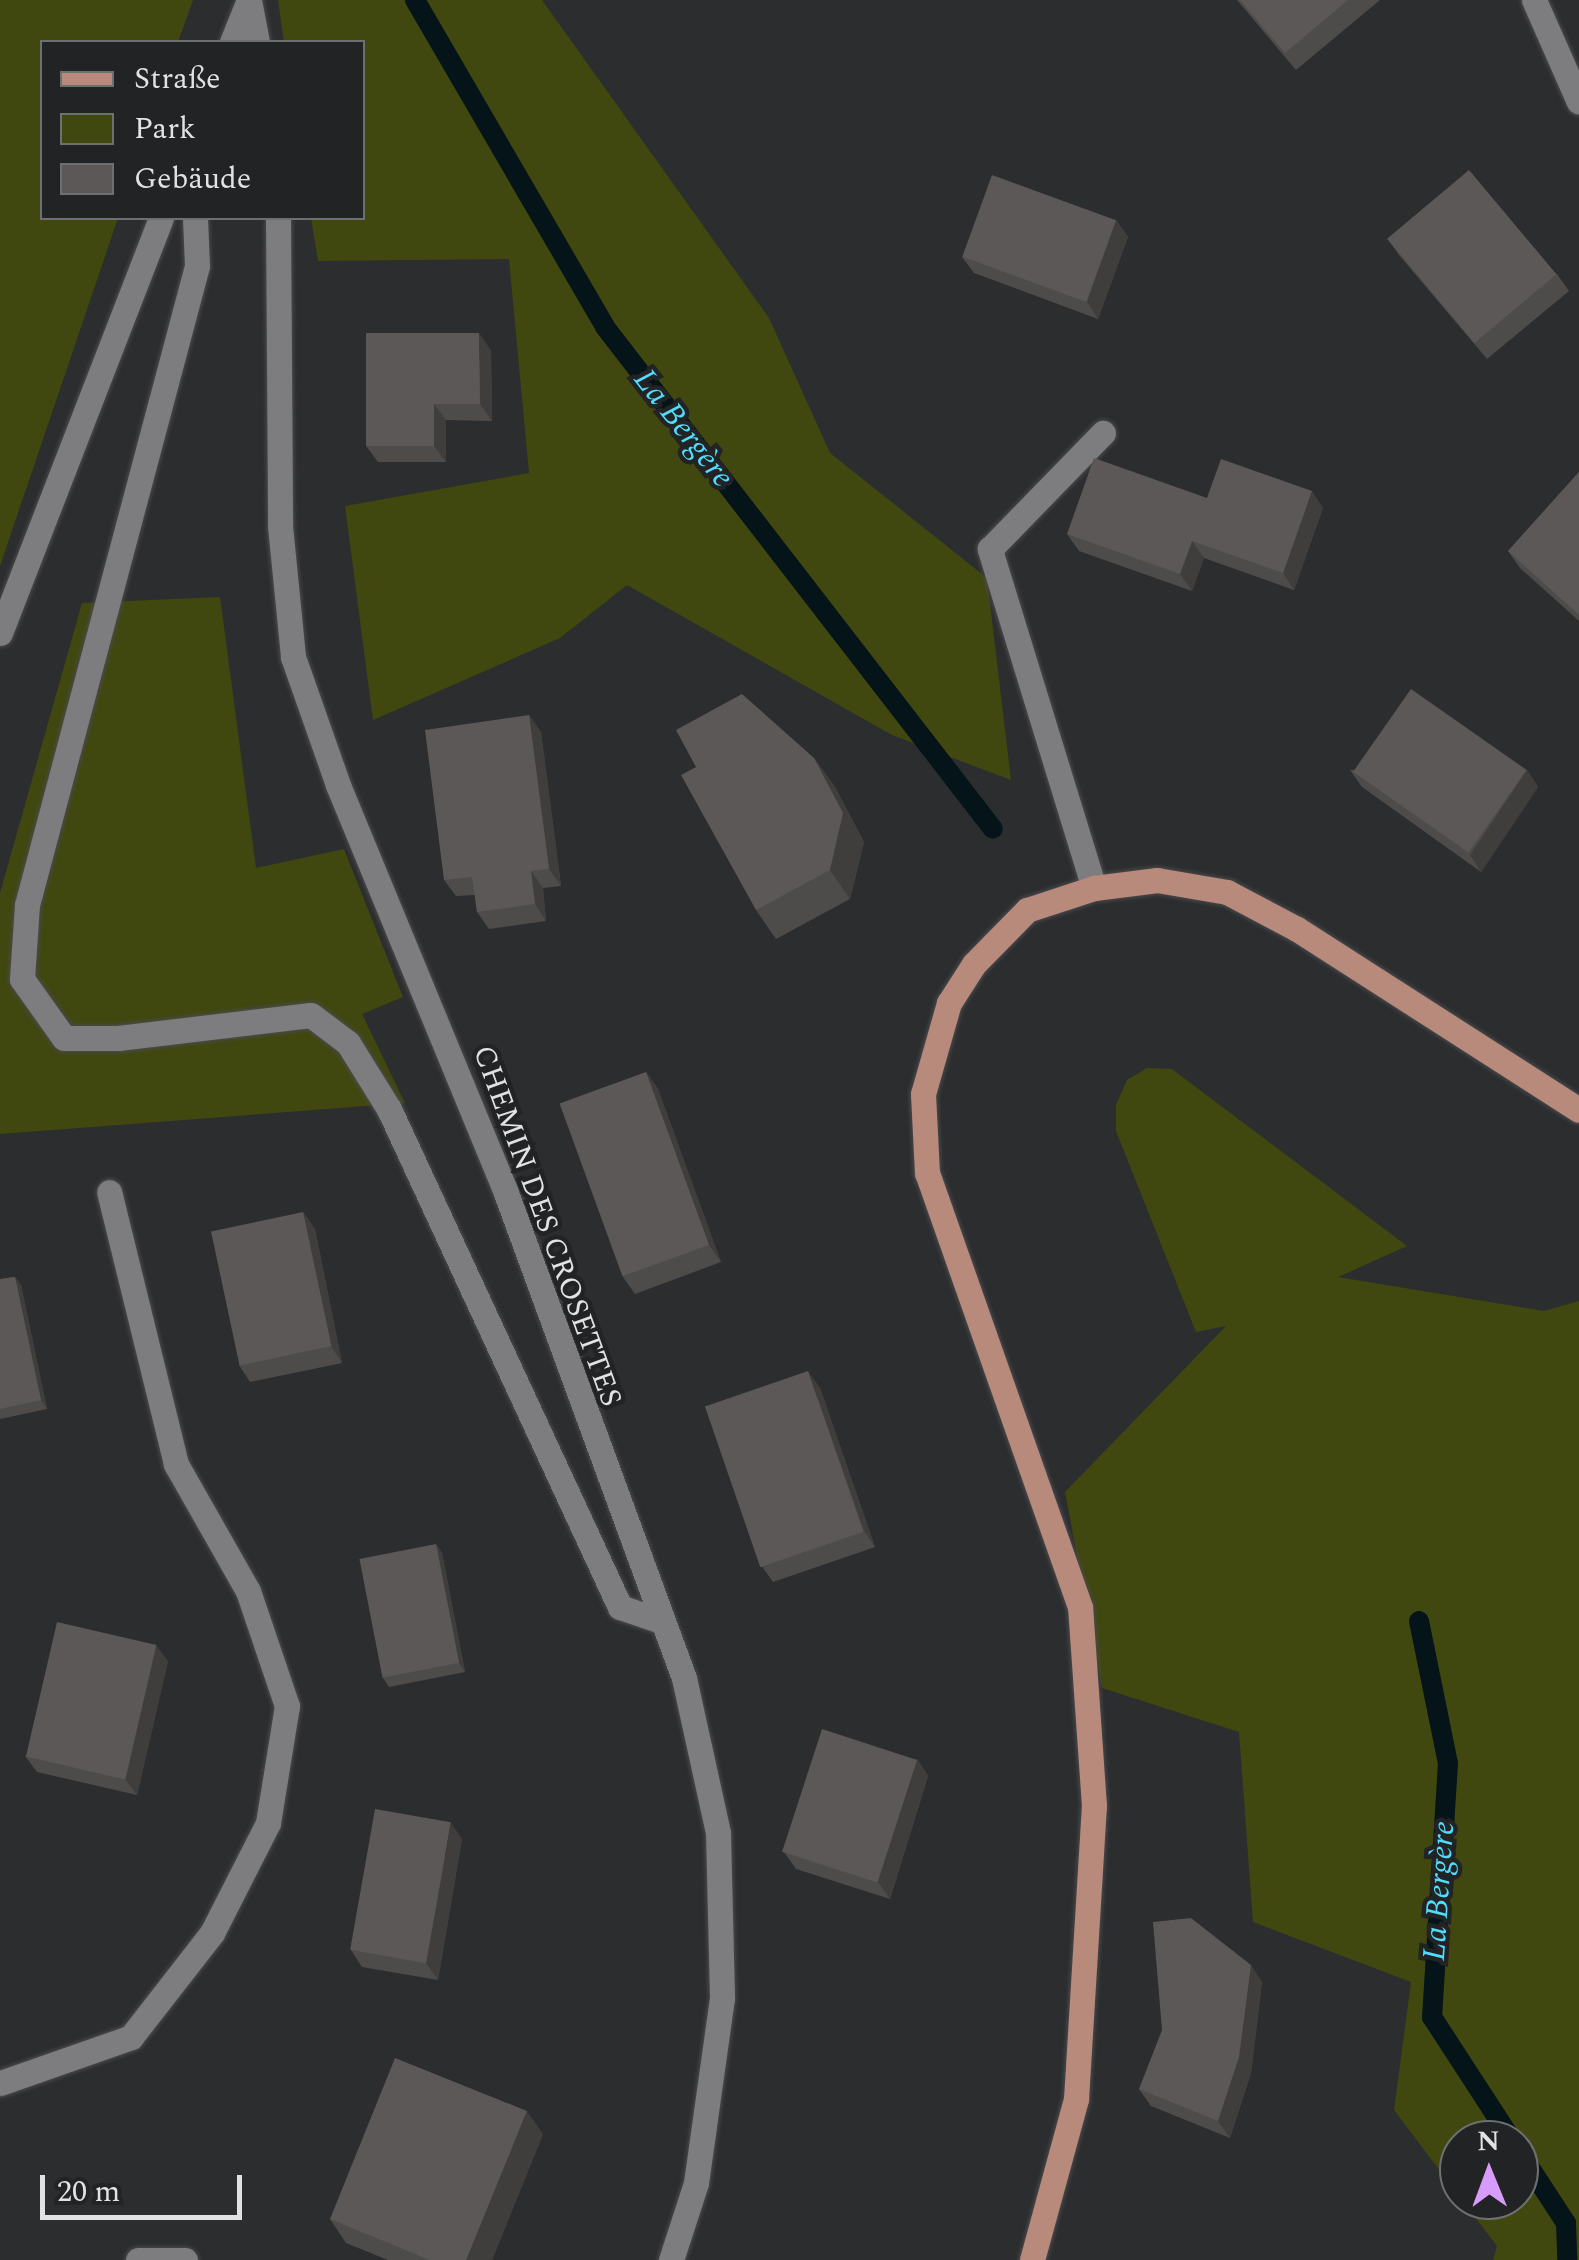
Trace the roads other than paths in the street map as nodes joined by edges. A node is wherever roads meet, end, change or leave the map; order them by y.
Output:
1 (249, 0) edge
2 (1534, 0) edge
3 (233, 40) edge
4 (257, 40) edge
5 (1579, 102) edge
6 (160, 220) edge
7 (195, 220) edge
8 (278, 220) edge
9 (1103, 433) dead end
10 (0, 633) edge
11 (1094, 888) junction
12 (1579, 1110) edge
13 (109, 1192) dead end
14 (661, 1621) junction
15 (0, 2083) edge
16 (138, 2260) edge
17 (185, 2260) edge
18 (671, 2260) edge
19 (1032, 2260) edge

1 - 3 street
1 - 4 street
2 - 5 street
6 - 10 street
7 - 14 street
8 - 14 street, CHEMIN DES CROSETTES
9 - 11 street
11 - 12 main road
11 - 19 main road
13 - 15 street
14 - 18 street, CHEMIN DES CROSETTES
16 - 17 street

